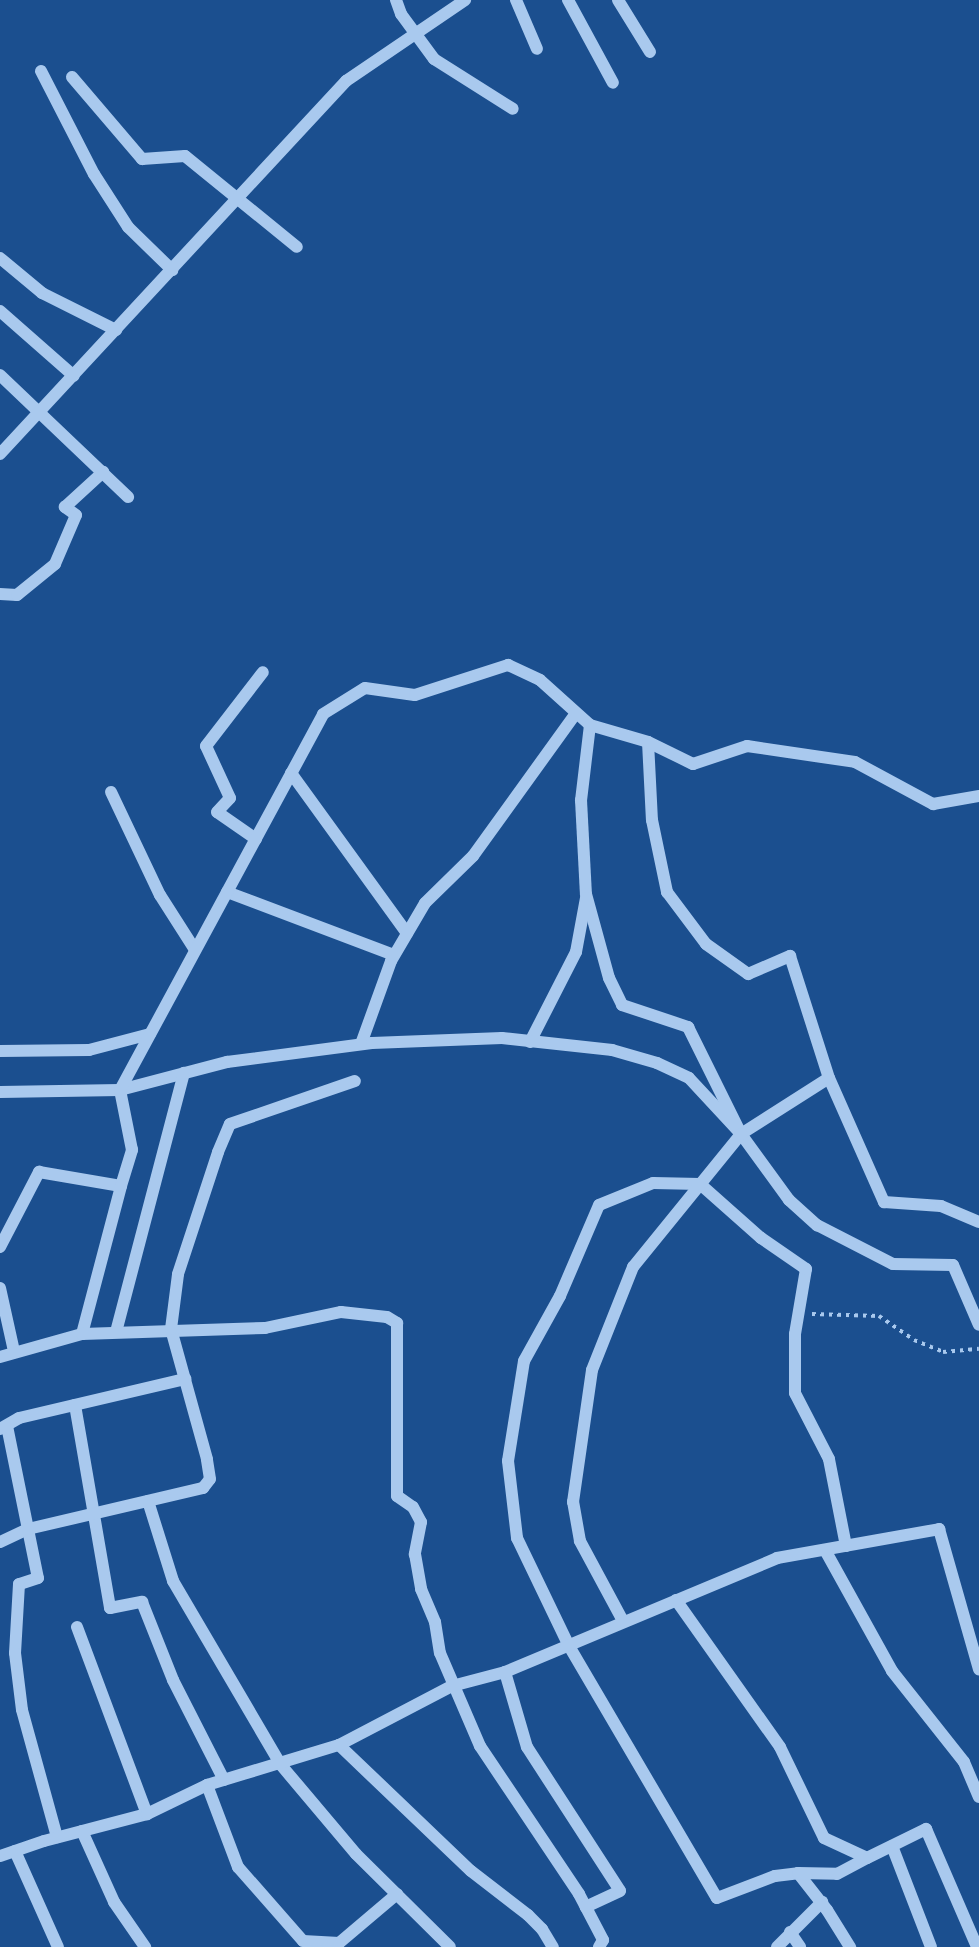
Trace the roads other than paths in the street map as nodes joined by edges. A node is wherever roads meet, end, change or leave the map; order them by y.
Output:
1 (396, 0) edge
2 (465, 0) edge
3 (516, 0) edge
4 (568, 0) edge
5 (618, 0) edge
6 (413, 33) junction
7 (537, 49) dead end
8 (650, 52) dead end
9 (41, 71) dead end
10 (72, 77) dead end
11 (613, 83) dead end
12 (513, 109) dead end
13 (239, 199) junction
14 (297, 247) dead end
15 (0, 258) edge
16 (172, 270) junction
17 (0, 312) edge
18 (116, 330) junction
19 (0, 375) edge
20 (74, 376) junction
21 (40, 411) junction
22 (0, 454) edge
23 (103, 472) junction
24 (128, 497) dead end
25 (0, 594) edge
26 (263, 672) dead end
27 (576, 713) junction
28 (590, 725) junction
29 (648, 742) junction
30 (291, 773) junction
31 (111, 792) dead end
32 (979, 796) edge
33 (256, 839) junction
34 (227, 892) junction
35 (586, 894) junction
36 (407, 933) junction
37 (195, 950) junction
38 (394, 955) junction
39 (150, 1034) junction
40 (530, 1042) junction
41 (361, 1044) junction
42 (0, 1051) edge
43 (184, 1073) junction
44 (829, 1077) junction
45 (355, 1081) dead end
46 (120, 1090) junction
47 (0, 1092) edge
48 (741, 1134) junction
49 (700, 1184) junction
50 (121, 1186) junction
51 (979, 1222) edge
52 (0, 1247) edge
53 (0, 1288) edge
54 (1, 1302) edge
55 (979, 1325) edge
56 (171, 1329) junction
57 (116, 1332) junction
58 (82, 1334) junction
59 (14, 1351) junction
60 (0, 1357) edge
61 (185, 1379) junction
62 (75, 1405) junction
63 (3, 1427) edge
64 (148, 1501) junction
65 (92, 1514) junction
66 (28, 1529) junction
67 (0, 1542) edge
68 (846, 1546) junction
69 (825, 1550) junction
70 (676, 1600) junction
71 (623, 1621) junction
72 (77, 1627) dead end
73 (569, 1646) junction
74 (979, 1669) edge
75 (505, 1672) junction
76 (452, 1686) junction
77 (339, 1745) junction
78 (281, 1765) junction
79 (224, 1780) junction
80 (207, 1785) junction
81 (979, 1797) edge
82 (147, 1814) junction
83 (82, 1831) junction
84 (57, 1837) junction
85 (891, 1846) junction
86 (15, 1851) junction
87 (0, 1856) edge
88 (867, 1858) junction
89 (798, 1873) junction
90 (397, 1894) junction
91 (821, 1902) junction
92 (586, 1907) junction
93 (790, 1932) junction
94 (301, 1944) edge
95 (601, 1946) edge
96 (58, 1947) edge
97 (145, 1947) edge
98 (450, 1947) edge
99 (553, 1947) edge
100 (777, 1947) edge
101 (800, 1947) edge
102 (850, 1947) edge
103 (931, 1947) edge
104 (976, 1947) edge

1 - 6 street
2 - 6 street
3 - 7 street
4 - 11 street
5 - 8 street
6 - 12 street
6 - 13 street
9 - 16 street
10 - 13 street
13 - 14 street
13 - 16 street
15 - 18 street
16 - 18 street
17 - 20 street
18 - 20 street
19 - 21 street
20 - 21 street
21 - 22 street
21 - 23 street
23 - 24 street
23 - 25 street
26 - 33 street
27 - 28 street
27 - 30 street
27 - 36 street
28 - 29 street
28 - 35 street
29 - 32 street
29 - 44 street
30 - 33 street
30 - 36 street
31 - 37 street
33 - 34 street
34 - 37 street
34 - 38 street
35 - 40 street
35 - 48 street
36 - 38 street
37 - 39 street
38 - 41 street
39 - 42 street
39 - 46 street
40 - 41 street
40 - 48 street
41 - 43 street
43 - 46 street
43 - 57 street
44 - 48 street
44 - 51 street
45 - 56 street
46 - 47 street
46 - 50 street
48 - 49 street
48 - 55 street
49 - 68 street
49 - 71 street
49 - 73 street
50 - 52 street
50 - 58 street
53 - 54 street
54 - 59 street
56 - 57 street
56 - 61 street
56 - 76 street
57 - 58 street
58 - 59 street
59 - 60 street
61 - 62 street
61 - 64 street
62 - 63 street
62 - 65 street
63 - 66 street
64 - 65 street
64 - 78 street
65 - 66 street
65 - 79 street
66 - 67 street
66 - 84 street
68 - 69 street
68 - 74 street
69 - 70 street
69 - 81 street
70 - 71 street
70 - 88 street
71 - 73 street
72 - 82 street
73 - 75 street
73 - 89 street
75 - 76 street
75 - 92 street
76 - 77 street
76 - 92 street
77 - 78 street
77 - 99 street
78 - 79 street
78 - 90 street
79 - 80 street
80 - 82 street
80 - 94 street
82 - 83 street
83 - 84 street
83 - 97 street
84 - 86 street
85 - 88 street
85 - 103 street
85 - 104 street
86 - 87 street
86 - 96 street
88 - 89 street
89 - 91 street
90 - 94 street
90 - 98 street
91 - 93 street
91 - 102 street
92 - 95 street
93 - 100 street
93 - 101 street

